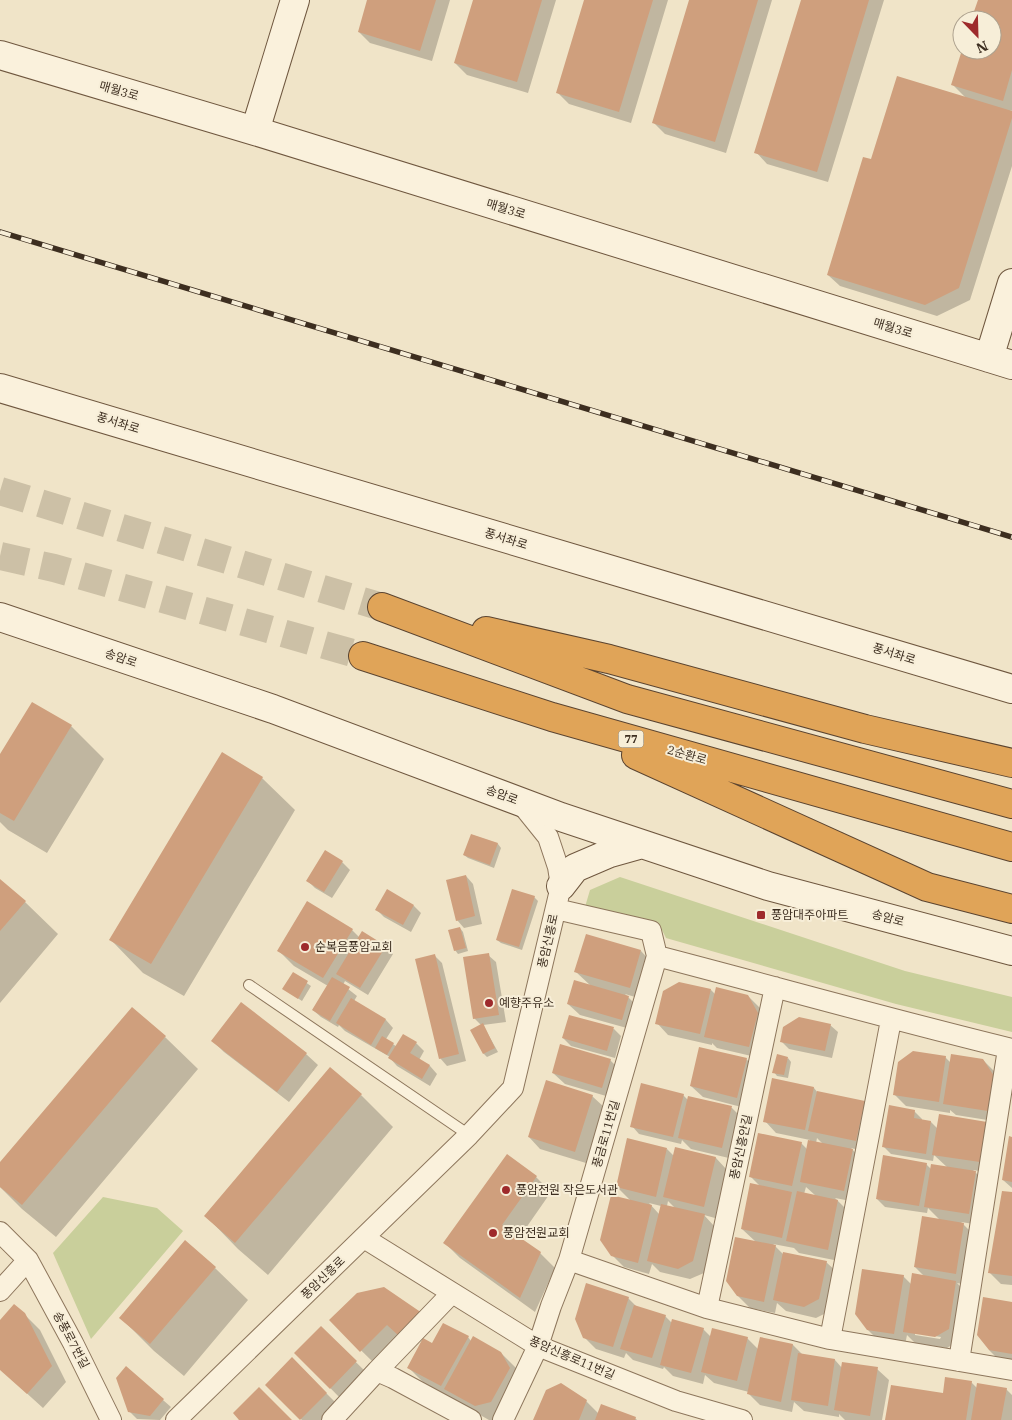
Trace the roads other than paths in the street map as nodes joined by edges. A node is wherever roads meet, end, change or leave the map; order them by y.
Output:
1 (295, 0) edge
2 (0, 55) edge
3 (255, 131) junction
4 (1012, 283) edge
5 (1000, 361) edge
6 (0, 388) edge
7 (0, 617) edge
8 (363, 656) tunnel mouth
9 (1012, 689) edge
10 (552, 716) junction
11 (1012, 763) edge
12 (518, 801) junction
13 (1012, 804) edge
14 (642, 844) junction
15 (1012, 847) edge
16 (559, 897) junction
17 (1012, 909) edge
18 (1012, 951) edge
19 (658, 956) junction
20 (250, 985) dead end
21 (776, 987) junction
22 (892, 1020) junction
23 (1010, 1049) edge
24 (469, 1135) junction
25 (0, 1232) edge
26 (364, 1238) junction
27 (28, 1260) junction
28 (568, 1260) junction
29 (0, 1291) edge
30 (452, 1293) junction
31 (707, 1308) junction
32 (830, 1339) junction
33 (538, 1346) junction
34 (959, 1361) junction
35 (1012, 1370) edge
36 (377, 1371) junction
37 (111, 1420) edge
38 (176, 1420) edge
39 (332, 1420) edge
40 (471, 1420) edge
41 (503, 1420) edge
42 (742, 1420) edge

1 - 3 street
2 - 3 street, 매월3로
3 - 5 street, 매월3로
4 - 5 street
6 - 9 street, 풍서좌로
7 - 12 street, 송암로
8 - 10 highway, 2순환로 / 77
10 - 15 highway, 2순환로 / 77
10 - 17 highway
11 - 13 highway
12 - 14 street, 송암로
12 - 16 street, 풍암신흥로
14 - 16 street
14 - 18 street, 송암로
16 - 19 street
16 - 24 street, 풍암신흥로
19 - 21 street
19 - 28 street, 풍금로11번길
20 - 24 lane
21 - 22 street
21 - 31 street, 풍암신흥안길
22 - 23 street
22 - 32 street
23 - 34 street
24 - 26 street, 풍암신흥로
25 - 27 street, 송풍로7번길
26 - 30 street, 풍암신흥로11번길
26 - 38 street, 풍암신흥로
27 - 29 street
27 - 37 street, 송풍로7번길
28 - 31 street
28 - 33 street, 풍금로11번길
30 - 33 street, 풍암신흥로11번길
30 - 36 street
31 - 32 street
32 - 34 street
33 - 41 street, 풍금로11번길
33 - 42 street, 풍암신흥로11번길
34 - 35 street
36 - 39 street
36 - 40 street

